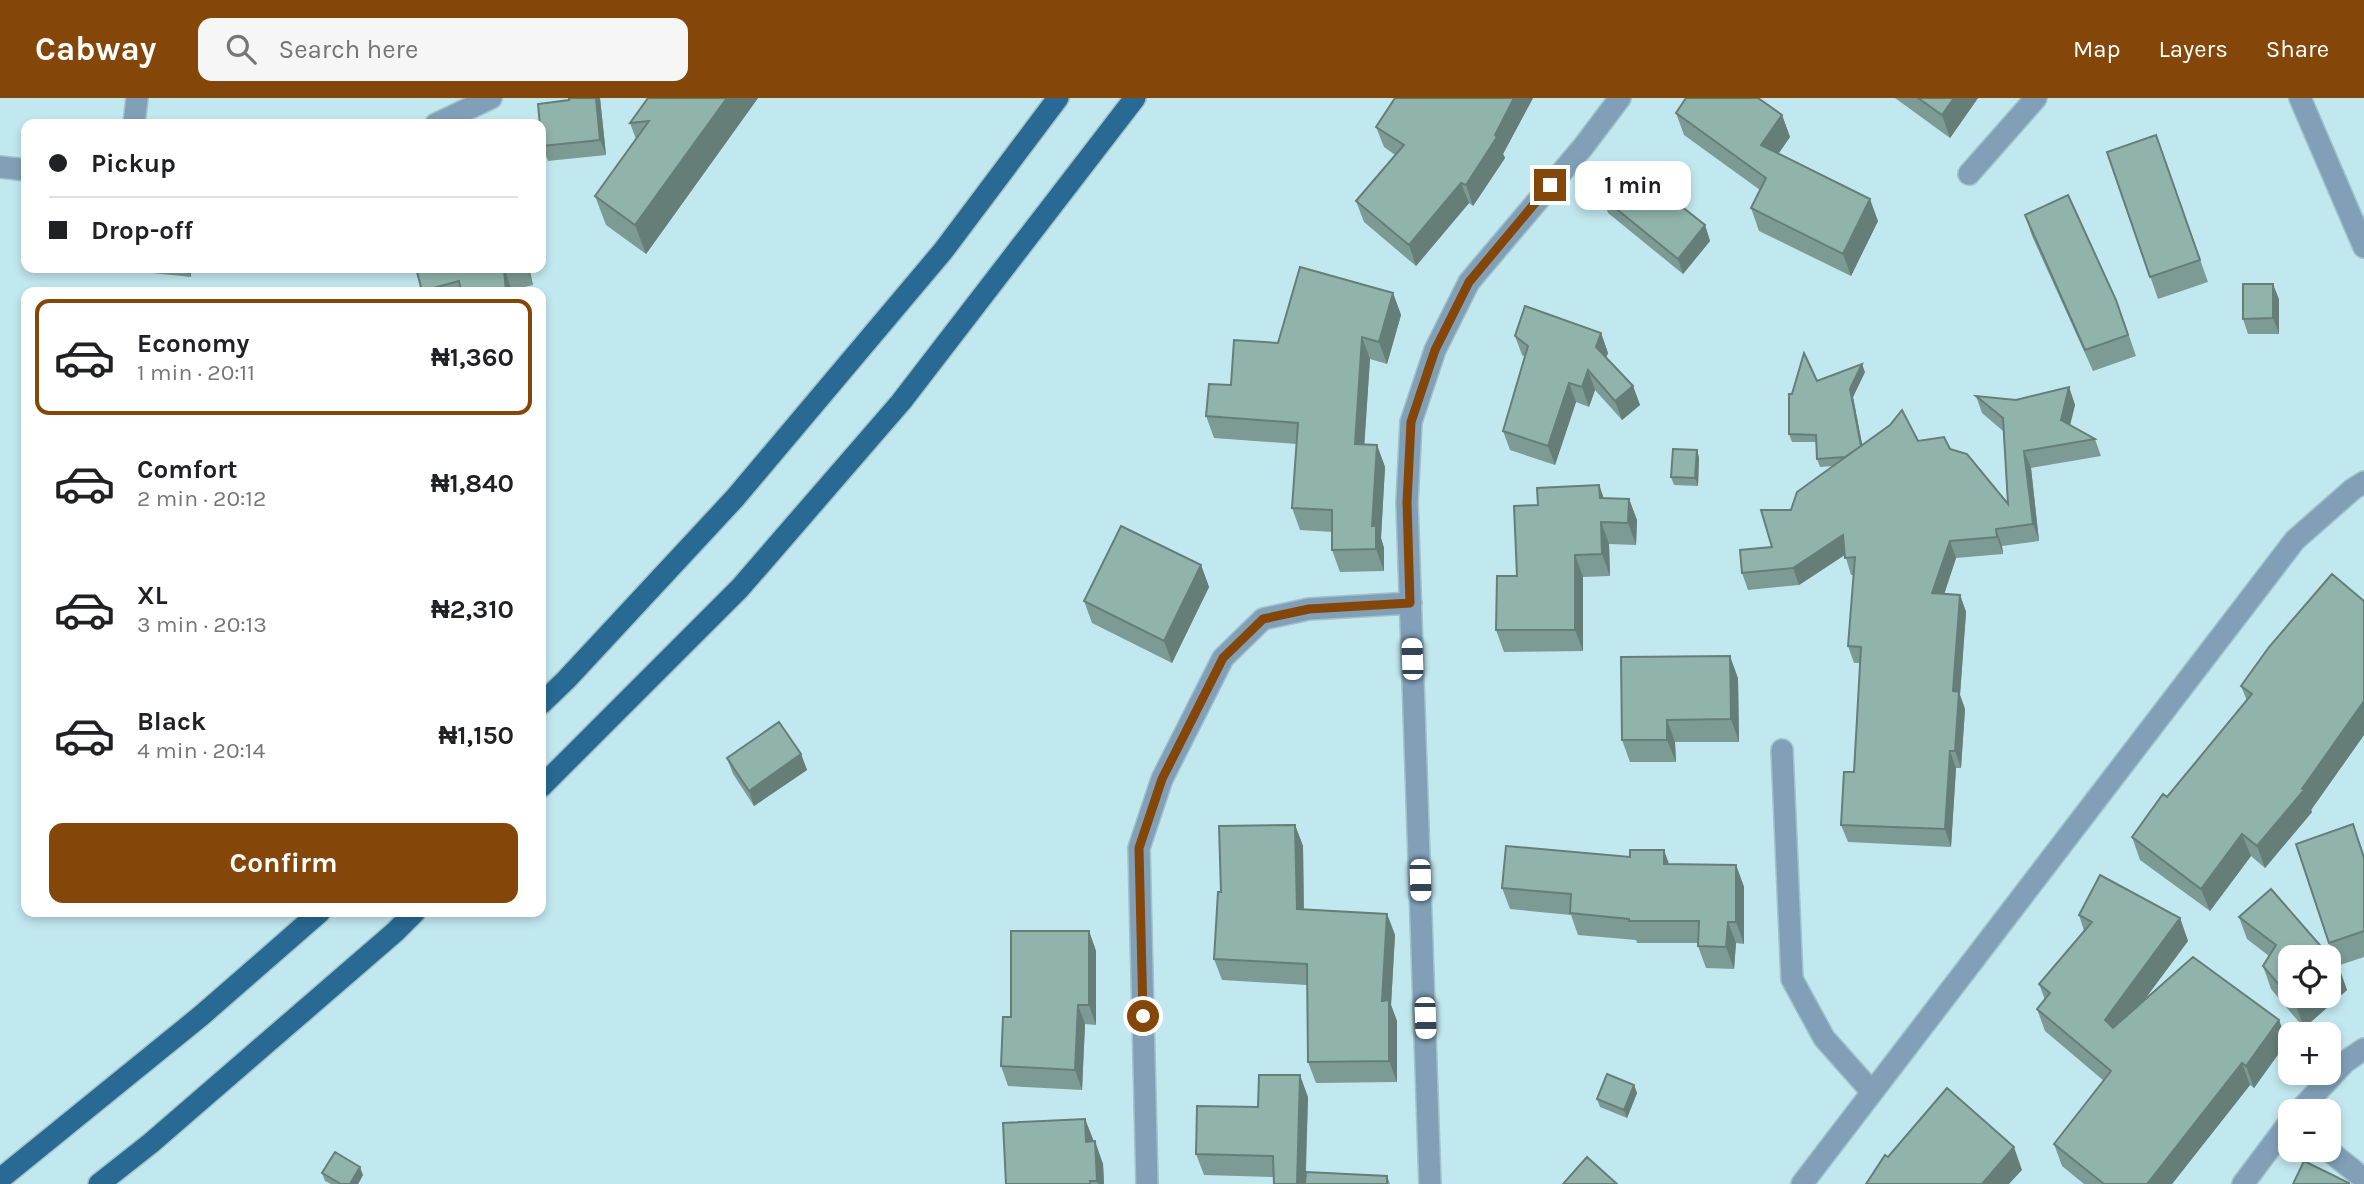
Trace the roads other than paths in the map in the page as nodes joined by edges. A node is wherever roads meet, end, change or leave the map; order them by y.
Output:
1 (137, 98) edge
2 (491, 98) edge
3 (1058, 98) edge
4 (1135, 98) edge
5 (1620, 98) edge
6 (2036, 98) edge
7 (2300, 98) edge
8 (135, 119) edge
9 (447, 119) edge
10 (0, 167) edge
11 (21, 169) edge
12 (1969, 174) dead end
13 (2364, 247) edge
14 (2364, 482) edge
15 (1410, 603) junction
16 (546, 699) edge
17 (1782, 750) dead end
18 (546, 782) edge
19 (314, 917) edge
20 (410, 917) edge
21 (2364, 1049) edge
22 (1872, 1092) junction
23 (2310, 1099) edge
24 (2278, 1137) edge
25 (2341, 1160) edge
26 (0, 1179) edge
27 (2364, 1179) edge
28 (99, 1184) edge
29 (1147, 1184) edge
30 (1430, 1184) edge
31 (1802, 1184) edge
32 (2243, 1184) edge

1 - 8 street
2 - 9 street
3 - 16 main road
4 - 18 main road
5 - 15 street
6 - 12 street
7 - 13 street
10 - 11 street
14 - 22 street
15 - 29 street
15 - 30 street
17 - 22 street
19 - 26 main road
20 - 28 main road
21 - 23 street
22 - 31 street
24 - 32 street
25 - 27 street

